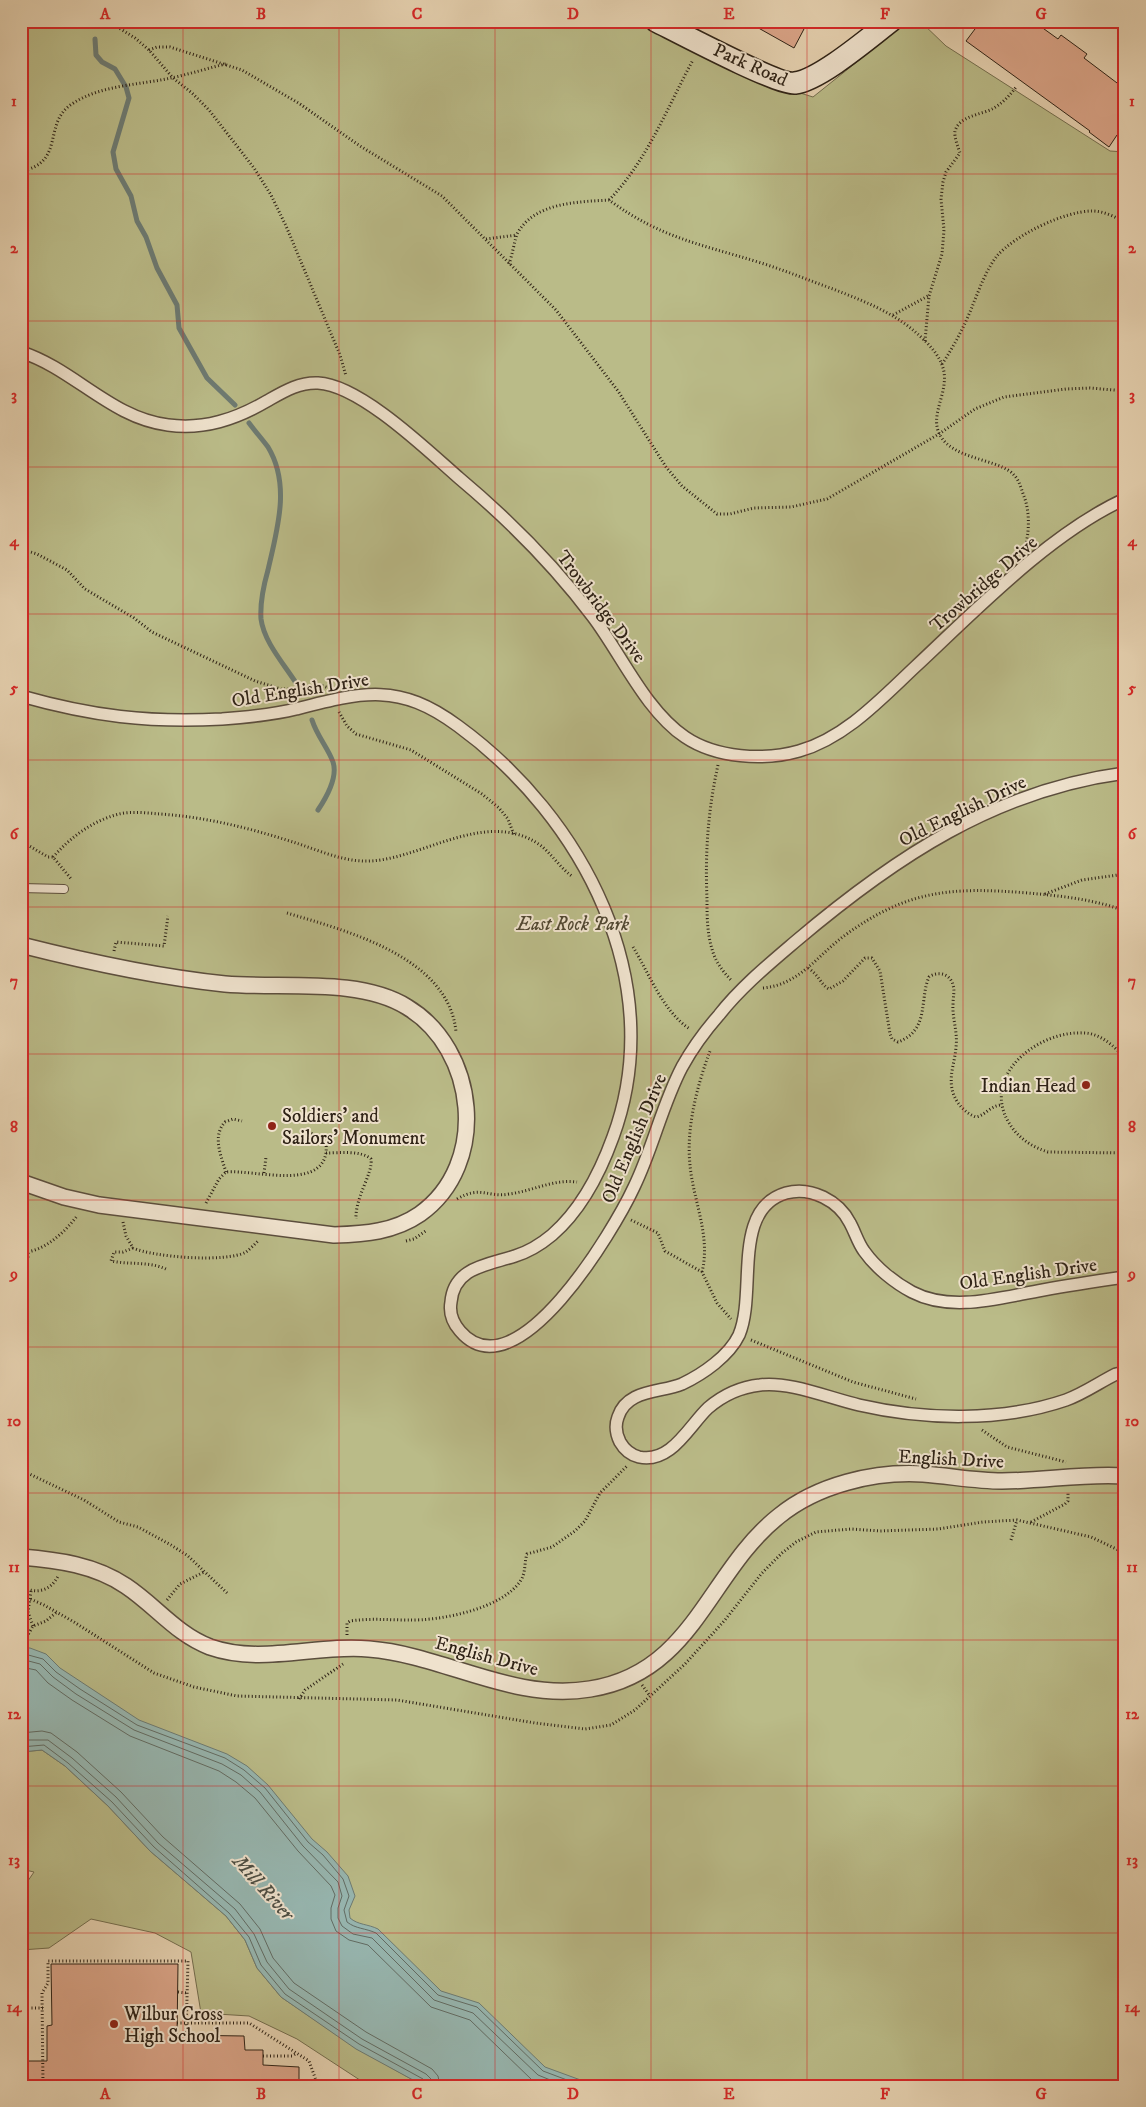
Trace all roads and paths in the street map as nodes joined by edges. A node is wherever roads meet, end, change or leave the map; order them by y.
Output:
1 (108, 21) edge
2 (656, 21) edge
3 (891, 21) edge
4 (704, 44) junction
5 (150, 50) junction
6 (227, 64) junction
7 (173, 78) junction
8 (1017, 86) dead end
9 (21, 171) edge
10 (609, 200) junction
11 (1125, 222) edge
12 (517, 235) junction
13 (486, 239) junction
14 (509, 264) junction
15 (929, 296) junction
16 (893, 316) junction
17 (925, 341) junction
18 (21, 352) edge
19 (942, 364) junction
20 (346, 389) junction
21 (1125, 391) edge
22 (939, 434) junction
23 (1125, 499) edge
24 (21, 549) edge
25 (1025, 550) dead end
26 (21, 696) edge
27 (334, 698) junction
28 (722, 751) junction
29 (1125, 773) edge
30 (514, 835) junction
31 (21, 841) edge
32 (53, 857) junction
33 (65, 870) dead end
34 (1125, 874) edge
35 (21, 888) edge
36 (64, 889) dead end
37 (596, 889) junction
38 (1045, 894) junction
39 (1125, 911) edge
40 (287, 913) dead end
41 (168, 916) dead end
42 (614, 929) junction
43 (115, 944) dead end
44 (21, 945) edge
45 (808, 968) junction
46 (745, 986) junction
47 (701, 1037) junction
48 (449, 1049) junction
49 (1125, 1059) edge
50 (1001, 1105) junction
51 (242, 1121) dead end
52 (303, 1131) dead end
53 (326, 1153) junction
54 (1125, 1153) edge
55 (266, 1157) dead end
56 (226, 1172) junction
57 (264, 1173) junction
58 (21, 1182) edge
59 (581, 1182) dead end
60 (600, 1189) dead end
61 (470, 1193) dead end
62 (357, 1200) dead end
63 (84, 1202) junction
64 (123, 1207) junction
65 (614, 1208) dead end
66 (202, 1218) junction
67 (628, 1219) dead end
68 (260, 1239) dead end
69 (133, 1248) junction
70 (21, 1252) edge
71 (28, 1253) junction
72 (28, 1259) dead end
73 (168, 1270) dead end
74 (702, 1272) junction
75 (1125, 1278) edge
76 (731, 1318) dead end
77 (739, 1334) junction
78 (1125, 1372) edge
79 (919, 1399) dead end
80 (976, 1428) dead end
81 (635, 1456) junction
82 (1067, 1464) dead end
83 (21, 1470) edge
84 (1125, 1476) edge
85 (1068, 1489) dead end
86 (1017, 1520) junction
87 (1030, 1522) junction
88 (1011, 1540) dead end
89 (1125, 1554) edge
90 (21, 1558) edge
91 (60, 1562) junction
92 (204, 1572) junction
93 (21, 1586) edge
94 (31, 1591) junction
95 (227, 1594) dead end
96 (21, 1595) edge
97 (29, 1598) junction
98 (57, 1612) junction
99 (158, 1613) junction
100 (33, 1626) junction
101 (347, 1636) dead end
102 (25, 1640) dead end
103 (346, 1662) dead end
104 (299, 1698) junction
105 (178, 1992) dead end
106 (187, 1993) junction
107 (21, 2008) edge
108 (43, 2008) junction
109 (177, 2023) dead end
110 (186, 2023) junction
111 (186, 2035) dead end
112 (297, 2053) junction
113 (263, 2056) dead end
114 (42, 2086) edge
115 (318, 2086) edge

1 - 5 path
2 - 4 main road, Park Road
3 - 4 main road, Park Road
4 - 10 path
5 - 6 path
5 - 7 path
6 - 7 path
6 - 13 path
7 - 9 path
7 - 20 path
8 - 15 path
10 - 12 path
10 - 16 path
11 - 19 path
12 - 13 path
12 - 14 path
13 - 14 path
14 - 22 path
15 - 16 path
15 - 17 path
16 - 17 path
17 - 19 path
18 - 20 street, Trowbridge Drive
19 - 22 path
20 - 28 street, Trowbridge Drive
21 - 22 path
22 - 25 path
23 - 28 street, Trowbridge Drive
24 - 27 path
26 - 27 street, Old English Drive
27 - 30 path
27 - 37 street, Old English Drive
28 - 46 path
29 - 46 street, Old English Drive
30 - 32 path
30 - 37 path
31 - 32 path
32 - 33 path
34 - 38 path
35 - 36 lane
37 - 42 street, Old English Drive
38 - 39 path
38 - 45 path
40 - 48 path
41 - 43 path
42 - 47 path
42 - 47 street, Old English Drive
44 - 48 street
45 - 46 path
45 - 50 path
46 - 47 street, Old English Drive
47 - 74 path
48 - 66 street
49 - 50 path
50 - 54 path
51 - 56 path
52 - 53 path
53 - 57 path
53 - 62 path
55 - 57 path
56 - 57 path
56 - 66 path
58 - 63 street
59 - 61 path
60 - 65 path
63 - 64 street
63 - 71 path
64 - 66 street
64 - 69 path
67 - 74 path
68 - 69 path
69 - 73 path
70 - 71 path
71 - 72 path
74 - 76 path
75 - 77 street, Old English Drive
77 - 79 path
77 - 81 street, Old English Drive
78 - 81 street
80 - 82 path
81 - 101 path
83 - 92 path
84 - 99 street, English Drive
85 - 87 path
86 - 87 path
86 - 88 path
86 - 104 path
87 - 89 path
90 - 91 street, English Drive
91 - 94 path
91 - 99 street, English Drive
92 - 95 path
92 - 99 path
93 - 94 path
94 - 97 path
96 - 97 path
97 - 98 path
97 - 100 path
98 - 100 path
98 - 104 path
100 - 102 path
103 - 104 path
105 - 106 path
106 - 108 path
106 - 110 path
107 - 108 path
108 - 114 path
109 - 110 path
110 - 111 path
110 - 112 path
112 - 113 path
112 - 115 path

